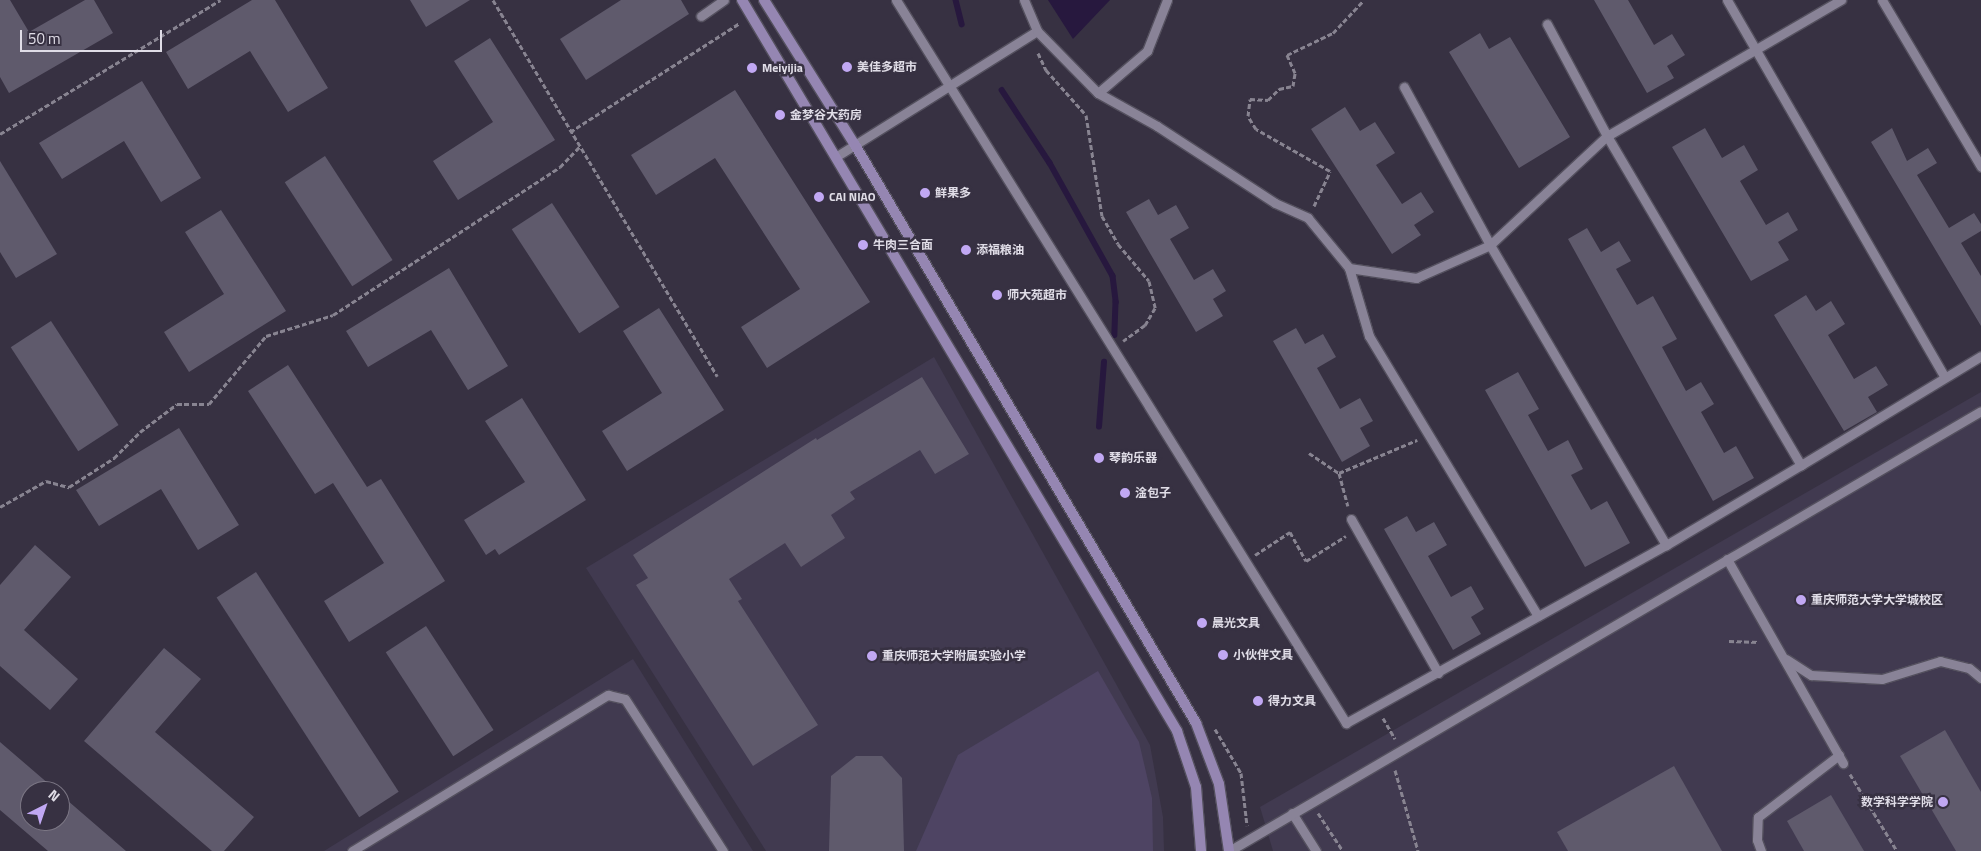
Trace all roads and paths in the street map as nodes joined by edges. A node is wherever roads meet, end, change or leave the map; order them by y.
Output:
1 (220, 0) edge
2 (493, 0) edge
3 (724, 0) edge
4 (742, 0) edge
5 (764, 0) edge
6 (896, 0) edge
7 (1024, 0) edge
8 (1167, 0) edge
9 (1364, 0) edge
10 (1727, 0) edge
11 (1841, 0) edge
12 (1882, 0) edge
13 (700, 16) dead end
14 (751, 16) junction
15 (1546, 24) dead end
16 (1039, 33) junction
17 (1755, 48) junction
18 (948, 87) junction
19 (1404, 87) dead end
20 (1098, 93) junction
21 (570, 132) junction
22 (0, 134) edge
23 (1607, 136) junction
24 (855, 145) junction
25 (579, 147) junction
26 (837, 156) junction
27 (1981, 168) edge
28 (1308, 218) junction
29 (1490, 245) junction
30 (1349, 268) junction
31 (1112, 349) junction
32 (1981, 356) edge
33 (717, 376) dead end
34 (1945, 377) junction
35 (1981, 411) edge
36 (1429, 435) junction
37 (1309, 453) dead end
38 (1801, 465) junction
39 (1339, 473) junction
40 (0, 507) edge
41 (1352, 519) joint
42 (1357, 529) junction
43 (1666, 545) junction
44 (1727, 560) junction
45 (1245, 562) junction
46 (1538, 616) junction
47 (1729, 641) dead end
48 (1775, 642) junction
49 (1784, 657) junction
50 (1438, 674) junction
51 (1981, 678) edge
52 (1376, 707) junction
53 (1401, 749) junction
54 (1841, 759) junction
55 (1310, 802) junction
56 (1292, 813) junction
57 (352, 851) edge
58 (723, 851) edge
59 (1202, 851) edge
60 (1229, 851) edge
61 (1316, 851) edge
62 (1343, 851) edge
63 (1418, 851) edge
64 (1761, 851) edge
65 (1897, 851) edge

1 - 22 path
2 - 21 path
3 - 13 lane
4 - 14 street
5 - 24 street
6 - 18 lane
7 - 16 lane
8 - 20 lane
9 - 28 path
10 - 17 lane
11 - 17 lane
12 - 27 lane
14 - 21 path
14 - 26 street
15 - 23 lane
16 - 18 lane
16 - 20 lane
16 - 31 path
17 - 23 lane
17 - 34 lane
18 - 24 lane
18 - 31 lane
19 - 29 lane
20 - 28 lane
21 - 25 path
23 - 29 lane
23 - 38 lane
24 - 26 lane
24 - 60 street
25 - 33 path
25 - 40 path
26 - 59 street
28 - 30 lane
29 - 30 lane
29 - 43 lane
30 - 36 lane
31 - 45 lane
32 - 34 lane
34 - 38 lane
35 - 44 lane
36 - 39 path
36 - 46 lane
37 - 39 path
38 - 43 lane
39 - 41 path
41 - 42 lane
42 - 45 path
42 - 50 lane
43 - 46 lane
44 - 48 lane
44 - 53 lane
45 - 52 lane
46 - 50 lane
47 - 48 path
48 - 49 lane
49 - 51 lane
49 - 54 lane
50 - 52 lane
52 - 53 path
53 - 55 lane
53 - 63 path
54 - 64 lane
54 - 65 path
55 - 56 lane
55 - 62 path
56 - 60 lane
56 - 61 lane
57 - 58 lane

